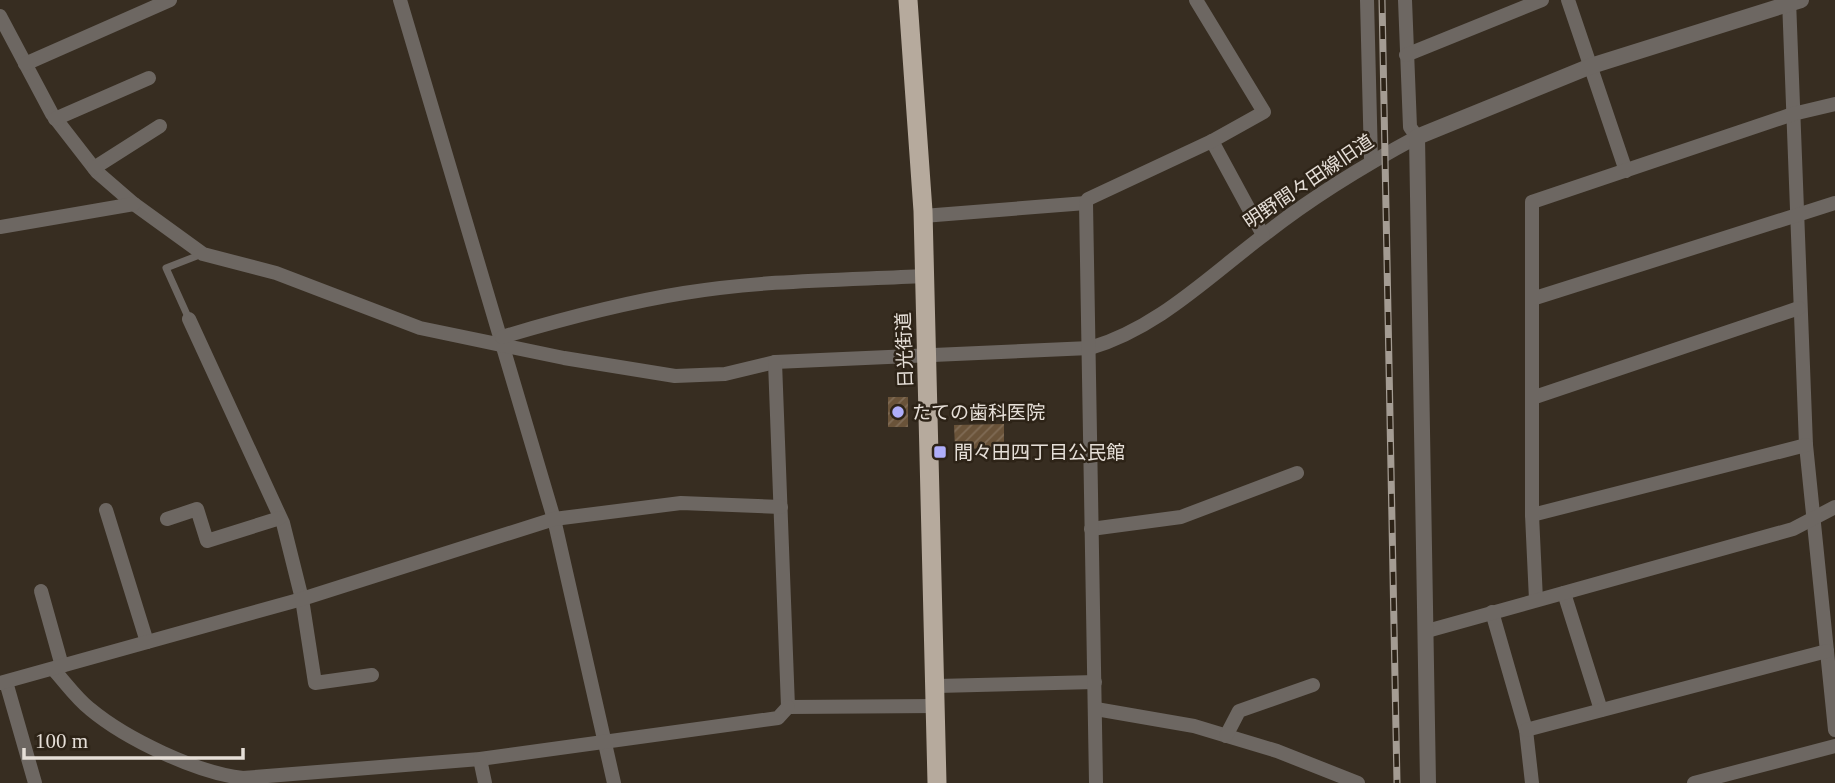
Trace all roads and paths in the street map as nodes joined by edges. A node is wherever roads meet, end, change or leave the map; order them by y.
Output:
1 (170, 0) edge
2 (400, 0) edge
3 (908, 0) edge
4 (1196, 0) edge
5 (1367, 0) edge
6 (1405, 0) edge
7 (1542, 0) edge
8 (1568, 0) edge
9 (1793, 1) edge
10 (0, 16) edge
11 (1406, 55) junction
12 (25, 64) junction
13 (1591, 66) junction
14 (149, 78) dead end
15 (1835, 104) edge
16 (1793, 114) junction
17 (55, 119) junction
18 (160, 126) dead end
19 (1417, 137) junction
20 (1212, 141) junction
21 (1371, 160) junction
22 (94, 168) junction
23 (1626, 170) junction
24 (1086, 203) junction
25 (1835, 203) edge
26 (134, 204) junction
27 (1796, 214) junction
28 (923, 216) junction
29 (0, 228) edge
30 (1263, 235) junction
31 (203, 254) junction
32 (925, 276) junction
33 (1532, 299) junction
34 (1799, 307) junction
35 (189, 319) joint
36 (503, 342) junction
37 (1090, 348) junction
38 (927, 357) junction
39 (775, 362) junction
40 (1532, 398) junction
41 (1806, 445) junction
42 (1297, 473) dead end
43 (781, 508) junction
44 (1835, 508) edge
45 (106, 510) dead end
46 (1532, 515) junction
47 (280, 518) junction
48 (167, 519) dead end
49 (554, 519) junction
50 (1814, 519) junction
51 (1091, 528) junction
52 (41, 591) dead end
53 (1564, 593) junction
54 (302, 598) junction
55 (1536, 600) junction
56 (1492, 612) junction
57 (1427, 631) junction
58 (147, 642) junction
59 (1827, 651) junction
60 (57, 667) junction
61 (372, 675) dead end
62 (1095, 682) junction
63 (3, 683) edge
64 (1313, 685) dead end
65 (937, 696) junction
66 (788, 707) junction
67 (1096, 709) junction
68 (1601, 710) junction
69 (1526, 730) junction
70 (1835, 730) edge
71 (1226, 736) junction
72 (604, 744) junction
73 (1835, 746) edge
74 (480, 759) junction
75 (255, 780) edge
76 (35, 783) edge
77 (485, 783) edge
78 (614, 783) edge
79 (937, 783) edge
80 (1096, 783) edge
81 (1358, 783) edge
82 (1429, 783) edge
83 (1532, 783) edge
84 (1694, 783) edge

1 - 12 street
2 - 36 street
3 - 28 highway, 日光街道
4 - 20 street
5 - 21 street
6 - 11 street
7 - 11 street
8 - 13 street
9 - 13 street, 明野間々田線旧道
9 - 16 street
10 - 12 street
11 - 19 street
12 - 17 street
13 - 19 street, 明野間々田線旧道
13 - 23 street
14 - 17 street
15 - 16 street
16 - 23 street
16 - 27 street
17 - 22 street
18 - 22 street
19 - 21 street, 明野間々田線旧道
19 - 57 street
20 - 24 street
20 - 30 street
21 - 30 street, 明野間々田線旧道
22 - 26 street
23 - 33 street
24 - 28 street
24 - 37 street
25 - 27 street
26 - 29 street
26 - 31 street
27 - 33 street
27 - 34 street
28 - 32 highway, 日光街道
30 - 37 street, 明野間々田線旧道
31 - 35 lane
31 - 36 street, 明野間々田線旧道
32 - 36 street
32 - 38 highway, 日光街道
33 - 40 street
34 - 40 street
34 - 41 street
35 - 47 street
36 - 39 street, 明野間々田線旧道
36 - 49 street
37 - 38 street, 明野間々田線旧道
37 - 51 street
38 - 39 street, 明野間々田線旧道
38 - 65 highway, 日光街道
39 - 43 street
40 - 46 street
41 - 46 street
41 - 50 street
42 - 51 street
43 - 49 street
43 - 66 street
44 - 50 street
45 - 58 street
46 - 55 street
47 - 48 street
47 - 54 street
49 - 54 street
49 - 72 street
50 - 53 street
50 - 59 street
51 - 62 street
52 - 60 street
53 - 55 street
53 - 68 street
54 - 58 street
54 - 61 street
55 - 56 street
56 - 57 street
56 - 69 street
57 - 82 street
58 - 60 street
59 - 68 street
59 - 70 street
60 - 63 street
60 - 75 street
62 - 65 street
62 - 67 street
63 - 76 street
64 - 71 street
65 - 66 street
65 - 79 highway, 日光街道
66 - 72 street
67 - 71 street
67 - 80 street
68 - 69 street
69 - 83 street
71 - 81 street
72 - 74 street
72 - 78 street
73 - 84 street
74 - 75 street
74 - 77 street

